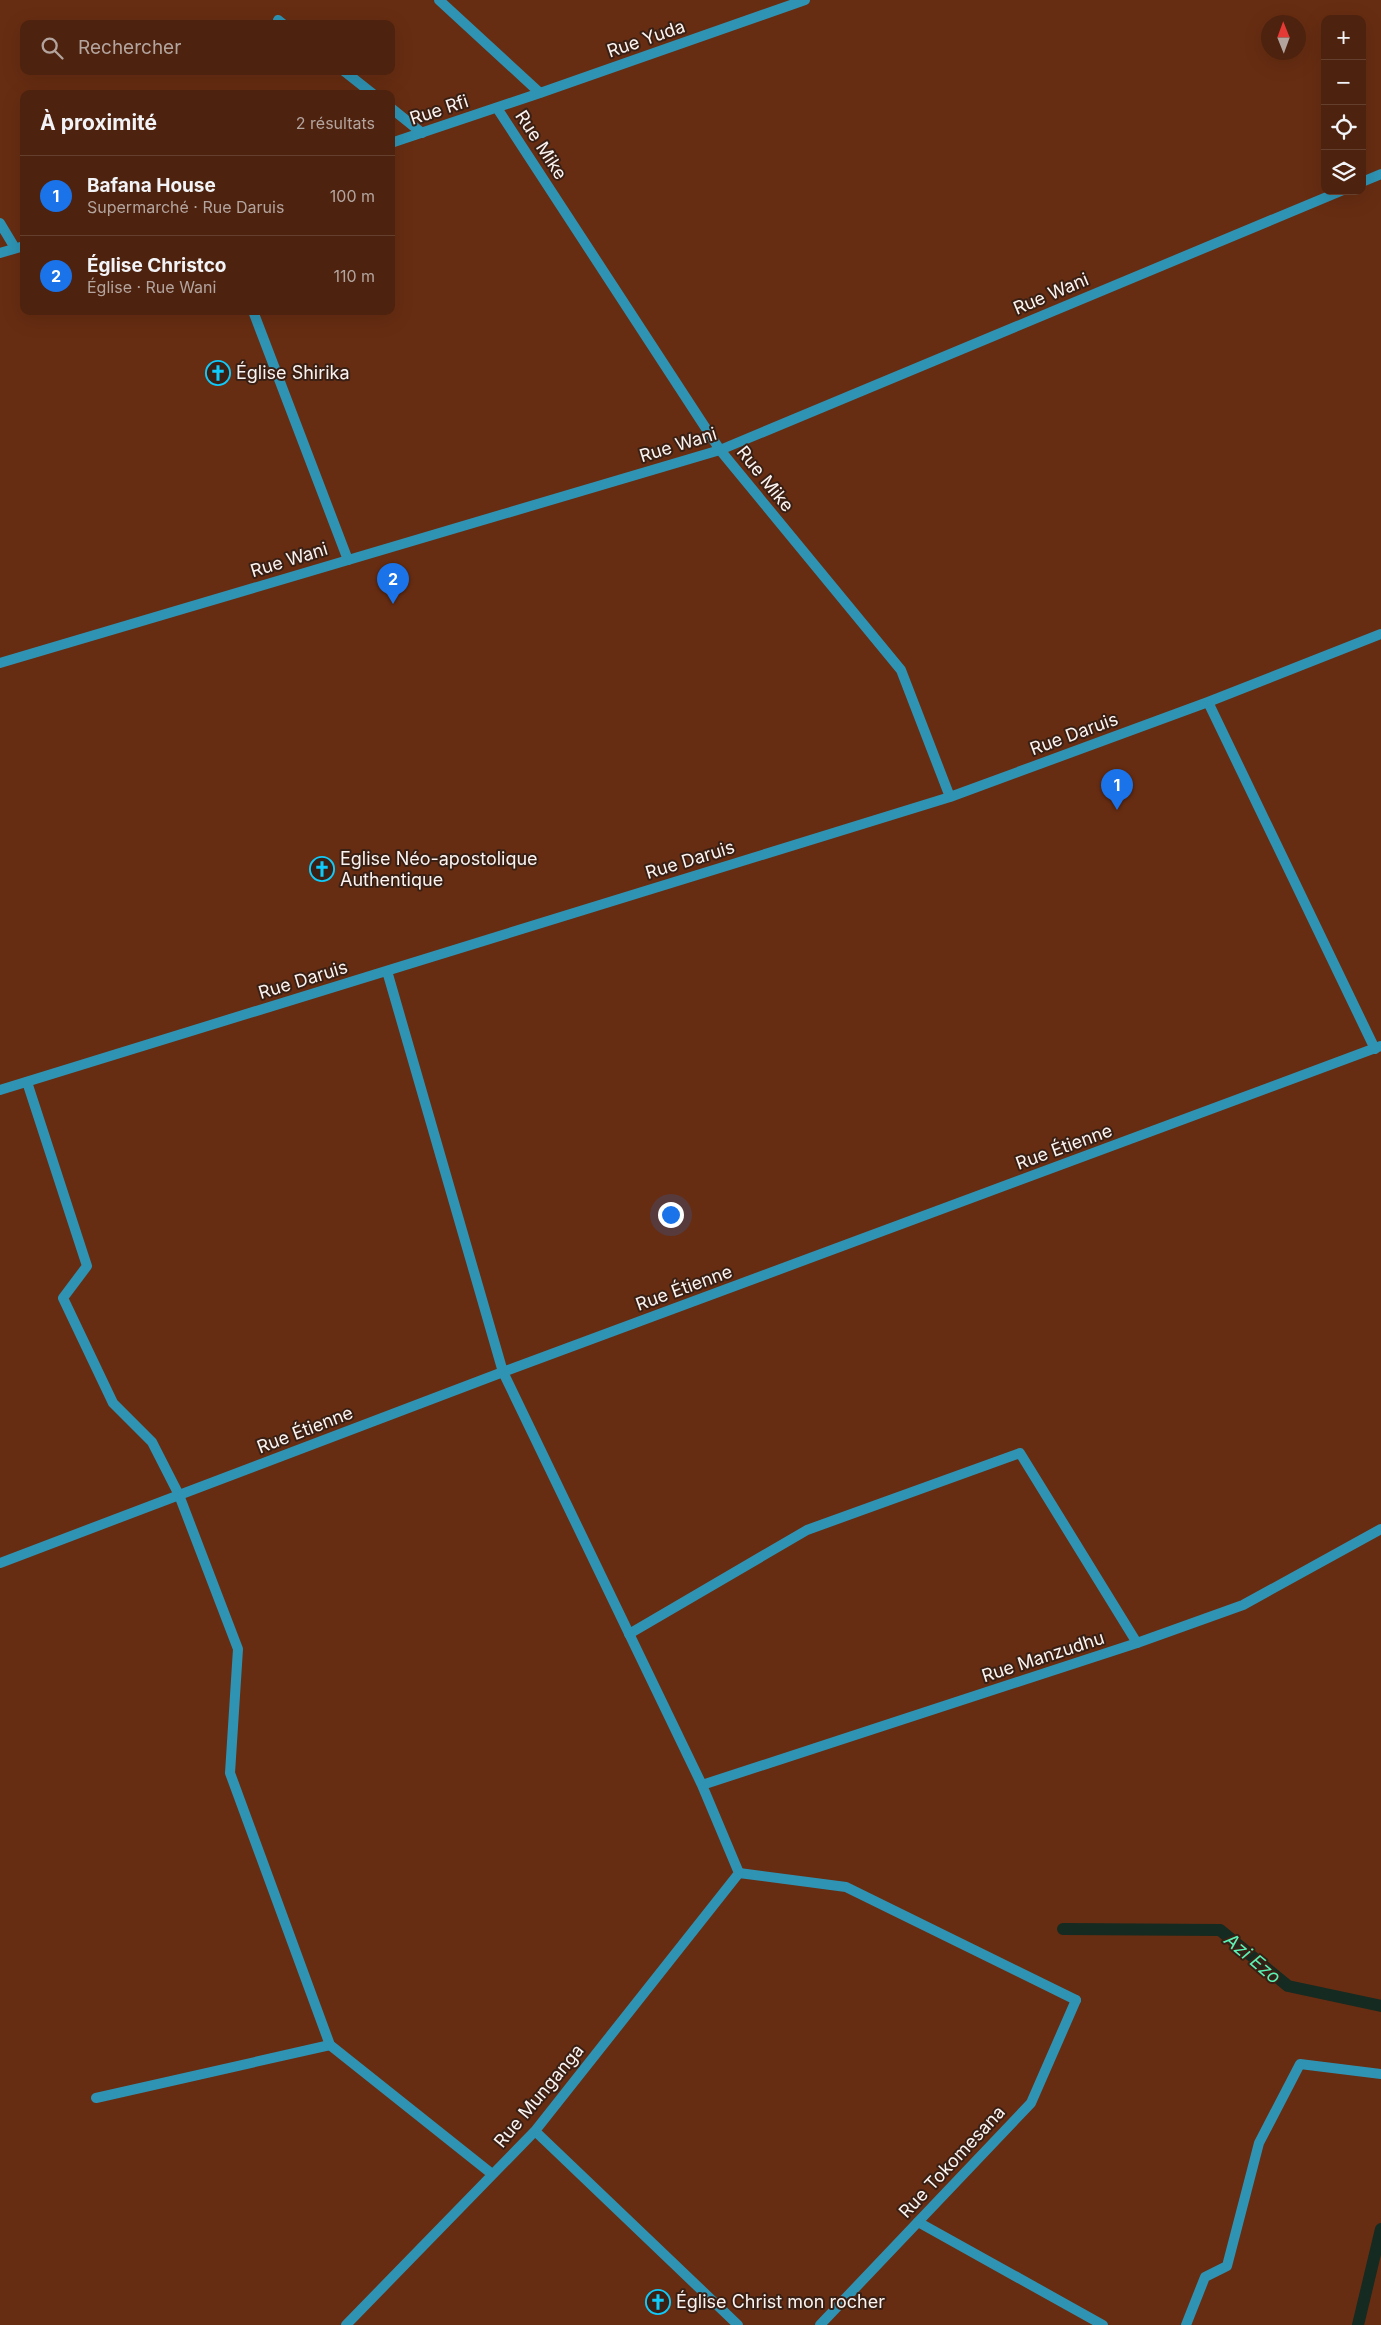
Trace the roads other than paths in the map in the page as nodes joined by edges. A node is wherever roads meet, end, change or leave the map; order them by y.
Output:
1 (438, 0) edge
2 (805, 0) edge
3 (349, 75) edge
4 (368, 90) edge
5 (540, 94) junction
6 (497, 108) junction
7 (395, 111) edge
8 (422, 133) junction
9 (395, 142) edge
10 (1381, 174) edge
11 (1366, 180) edge
12 (1331, 195) edge
13 (0, 222) edge
14 (19, 247) edge
15 (0, 253) edge
16 (255, 315) edge
17 (720, 450) junction
18 (348, 560) junction
19 (1381, 634) edge
20 (0, 663) edge
21 (1208, 702) junction
22 (950, 797) junction
23 (387, 971) junction
24 (1378, 1048) edge
25 (27, 1082) junction
26 (0, 1090) edge
27 (503, 1372) junction
28 (179, 1496) junction
29 (1381, 1529) edge
30 (0, 1563) edge
31 (629, 1634) junction
32 (1137, 1644) junction
33 (702, 1785) junction
34 (739, 1873) junction
35 (330, 2045) junction
36 (1379, 2074) edge
37 (96, 2098) dead end
38 (535, 2131) junction
39 (492, 2174) junction
40 (918, 2222) junction
41 (346, 2325) edge
42 (738, 2325) edge
43 (820, 2325) edge
44 (1103, 2325) edge
45 (1186, 2325) edge

1 - 5 street
2 - 5 street, Rue Yuda
3 - 4 street
5 - 6 street, Rue Yuda
6 - 8 street, Rue Rfi
6 - 17 street, Rue Mike
7 - 8 street
8 - 9 street, Rue Rfi
10 - 11 street
12 - 17 street, Rue Wani
13 - 14 street
14 - 15 street
16 - 18 street
17 - 18 street, Rue Wani
17 - 22 street, Rue Mike
18 - 20 street, Rue Wani
19 - 21 street, Rue Daruis
21 - 22 street, Rue Daruis
21 - 24 street
22 - 23 street, Rue Daruis
23 - 25 street, Rue Daruis
23 - 27 street
24 - 27 street, Rue Étienne
25 - 26 street, Rue Daruis
25 - 28 street
27 - 28 street, Rue Étienne
27 - 31 street
28 - 30 street, Rue Étienne
28 - 35 street
29 - 32 street, Rue Manzudhu
31 - 32 street
31 - 33 street
32 - 33 street, Rue Manzudhu
33 - 34 street
34 - 38 street, Rue Munganga
34 - 40 street, Rue Tokomesana
35 - 37 street
35 - 39 street
36 - 45 street
38 - 39 street, Rue Munganga
38 - 42 street
39 - 41 street, Rue Munganga
40 - 43 street, Rue Tokomesana
40 - 44 street

